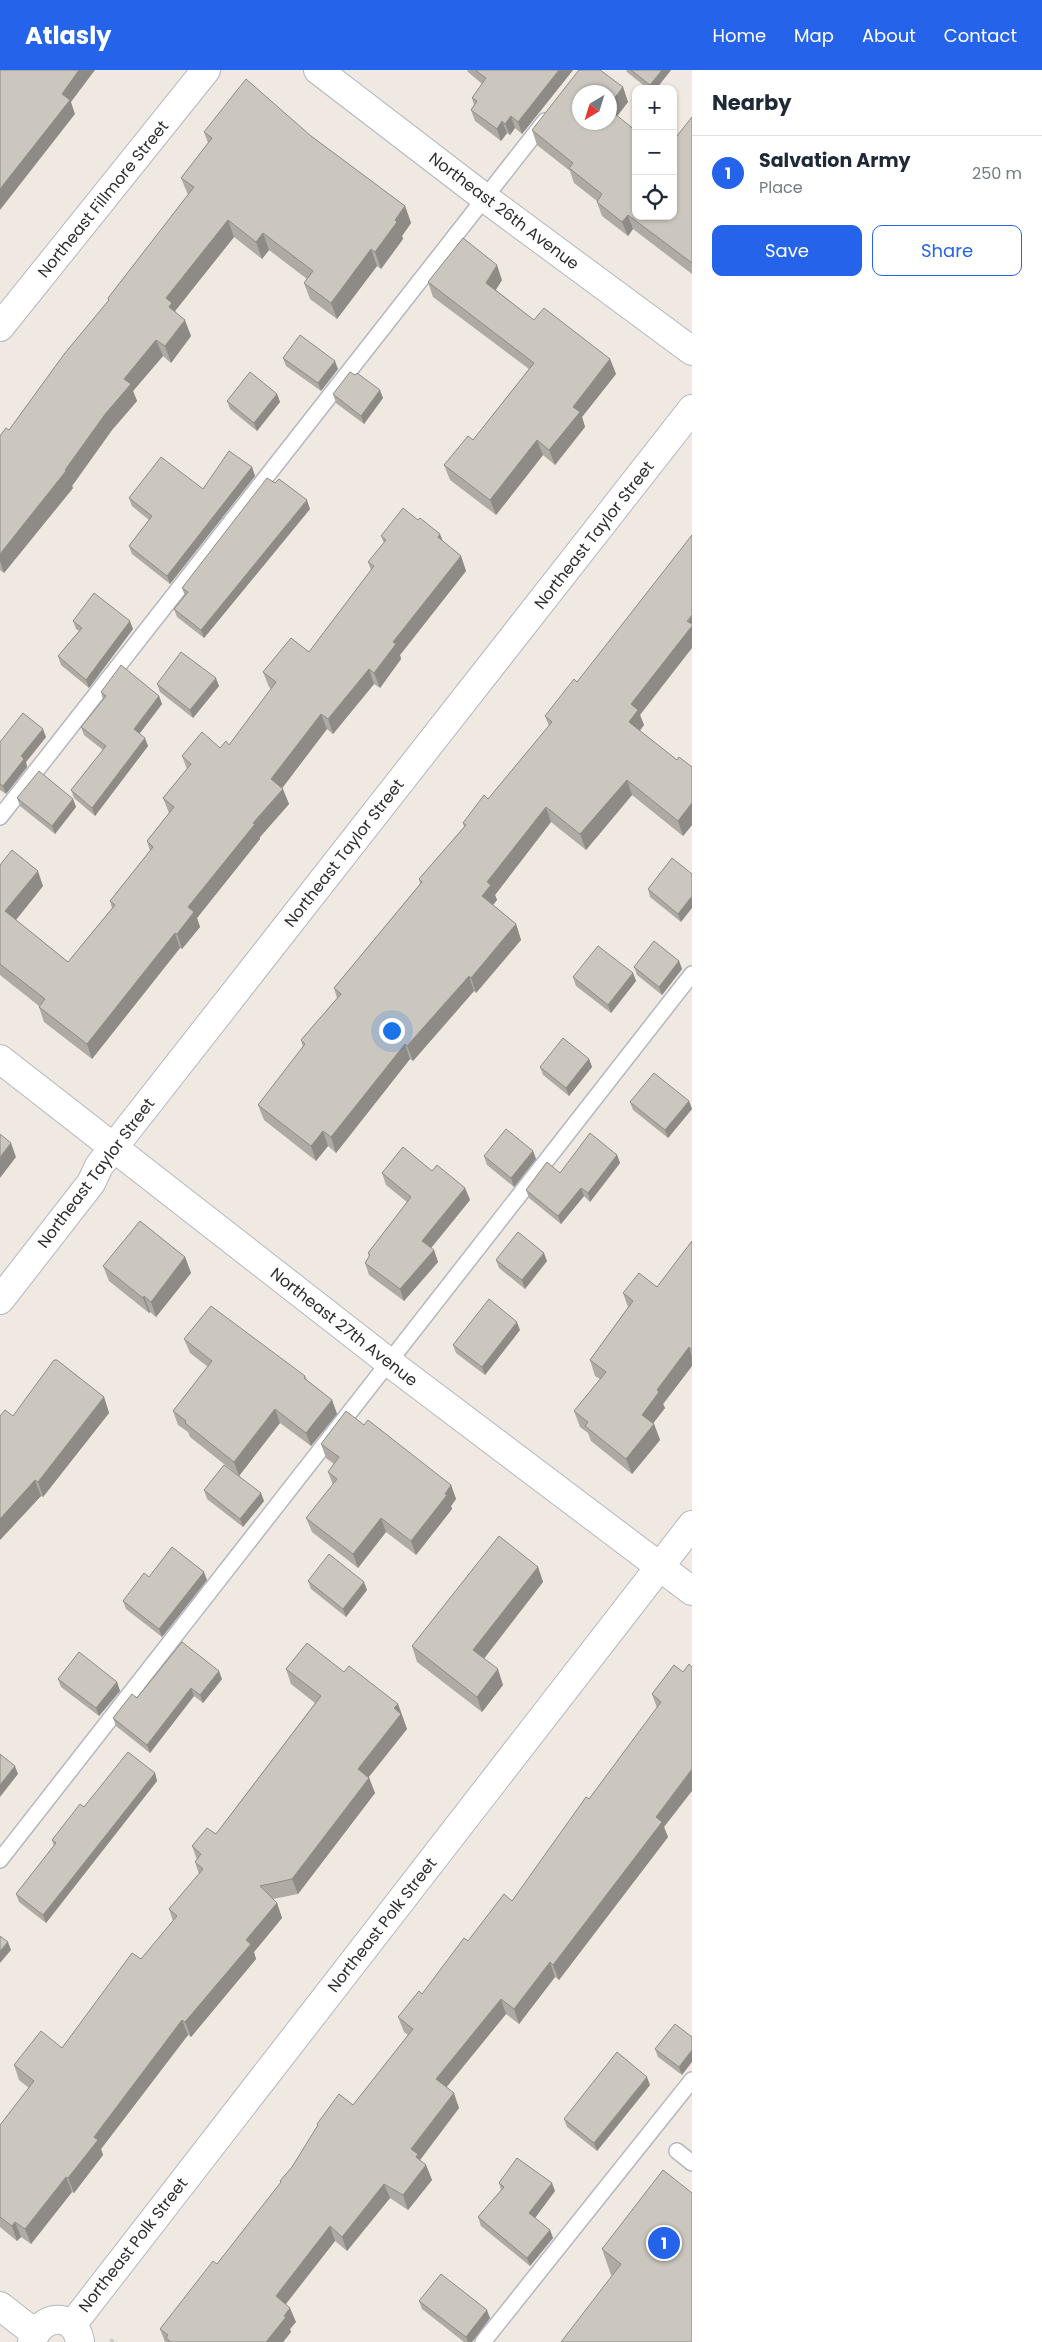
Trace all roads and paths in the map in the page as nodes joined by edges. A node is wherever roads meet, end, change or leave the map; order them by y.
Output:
1 (206, 70) edge
2 (318, 70) edge
3 (555, 108) edge
4 (485, 198) junction
5 (0, 328) edge
6 (692, 351) edge
7 (692, 409) edge
8 (0, 817) edge
9 (692, 974) edge
10 (0, 1059) edge
11 (114, 1147) junction
12 (0, 1300) edge
13 (390, 1363) junction
14 (692, 1525) edge
15 (660, 1566) junction
16 (692, 1591) edge
17 (0, 1860) edge
18 (692, 2080) edge
19 (677, 2151) dead end
20 (692, 2162) edge
21 (0, 2306) edge
22 (76, 2334) edge
23 (34, 2336) edge
24 (483, 2342) edge

1 - 5 street, Northeast Fillmore Street
2 - 4 street, Northeast 26th Avenue
3 - 4 lane
4 - 6 street, Northeast 26th Avenue
4 - 8 lane
7 - 11 street, Northeast Taylor Street
9 - 13 lane
10 - 11 street, Northeast 27th Avenue
11 - 12 street, Northeast Taylor Street
11 - 13 street, Northeast 27th Avenue
13 - 15 street, Northeast 27th Avenue
13 - 17 lane
14 - 15 street, Northeast Polk Street
15 - 16 street, Northeast 27th Avenue
15 - 22 street, Northeast Polk Street
18 - 24 lane
19 - 20 lane
21 - 23 street
22 - 23 street, Northeast Polk Street

